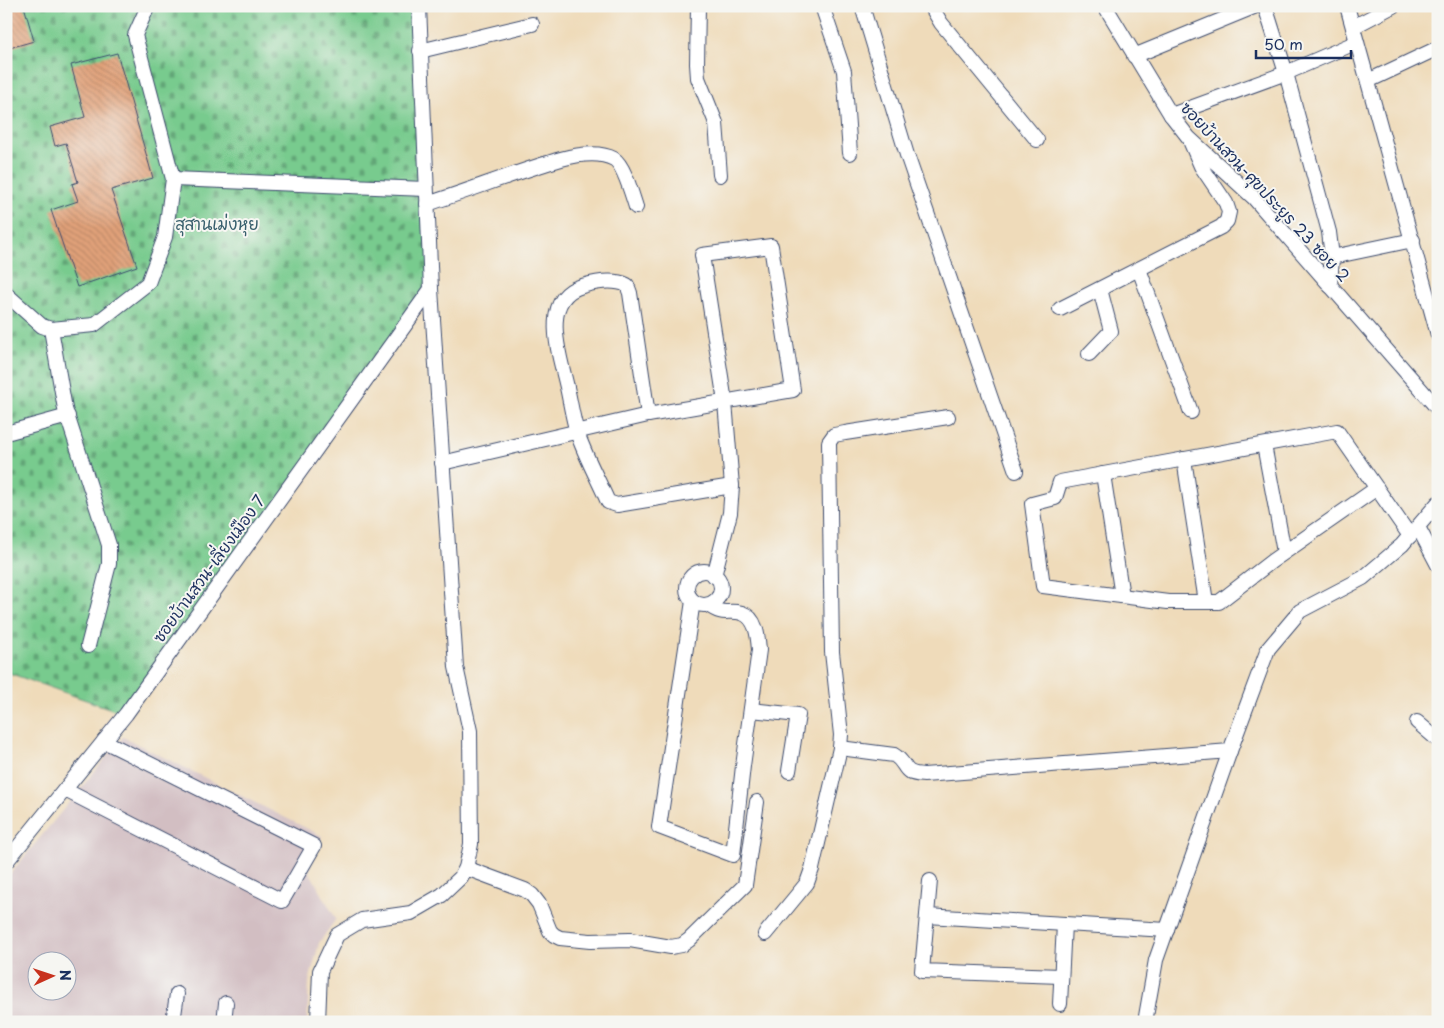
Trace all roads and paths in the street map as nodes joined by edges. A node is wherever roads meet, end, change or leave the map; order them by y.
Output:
1 (148, 6) edge
2 (418, 6) edge
3 (698, 6) edge
4 (822, 6) edge
5 (862, 6) edge
6 (931, 6) edge
7 (1105, 6) edge
8 (1256, 6) edge
9 (1265, 6) edge
10 (1348, 6) edge
11 (1393, 6) edge
12 (532, 24) dead end
13 (1353, 27) junction
14 (1357, 42) junction
15 (1438, 48) edge
16 (420, 51) junction
17 (1134, 56) junction
18 (1286, 73) junction
19 (1368, 81) junction
20 (1171, 115) junction
21 (1189, 138) junction
22 (1036, 140) dead end
23 (850, 153) dead end
24 (720, 175) dead end
25 (173, 179) junction
26 (426, 189) junction
27 (427, 204) junction
28 (636, 207) dead end
29 (1413, 240) junction
30 (1332, 257) junction
31 (1139, 269) junction
32 (1330, 286) junction
33 (431, 289) junction
34 (1100, 289) junction
35 (6, 294) edge
36 (1060, 309) dead end
37 (51, 329) junction
38 (1438, 335) edge
39 (1089, 354) dead end
40 (725, 402) junction
41 (1438, 409) edge
42 (1191, 412) dead end
43 (648, 415) junction
44 (68, 416) junction
45 (948, 417) dead end
46 (577, 432) junction
47 (6, 433) edge
48 (1264, 445) junction
49 (1184, 459) junction
50 (442, 463) junction
51 (1016, 471) dead end
52 (1103, 474) junction
53 (732, 486) junction
54 (1377, 488) junction
55 (1438, 503) edge
56 (1414, 531) junction
57 (1284, 552) junction
58 (1438, 565) edge
59 (714, 576) junction
60 (1122, 596) junction
61 (693, 601) junction
62 (1206, 602) junction
63 (708, 604) junction
64 (88, 646) dead end
65 (751, 710) junction
66 (1417, 722) dead end
67 (1438, 740) edge
68 (104, 741) junction
69 (840, 748) junction
70 (1230, 751) junction
71 (789, 771) dead end
72 (65, 790) junction
73 (757, 802) dead end
74 (6, 862) edge
75 (466, 868) junction
76 (930, 881) dead end
77 (927, 916) junction
78 (1064, 924) junction
79 (1167, 930) junction
80 (765, 934) dead end
81 (1061, 976) junction
82 (177, 994) dead end
83 (226, 1003) dead end
84 (1060, 1004) dead end
85 (173, 1022) edge
86 (224, 1022) edge
87 (318, 1022) edge
88 (1145, 1022) edge

1 - 25 street
2 - 16 street
3 - 24 street
4 - 23 street
5 - 51 street
6 - 22 street
7 - 17 street, ซอยบ้านสวน-ศุขประยูร 23 ซอย 2
8 - 17 street
9 - 18 street
10 - 13 street
11 - 13 street
12 - 16 street
13 - 14 street
14 - 18 street
14 - 19 street
15 - 19 street
16 - 26 street
17 - 20 street, ซอยบ้านสวน-ศุขประยูร 23 ซอย 2
18 - 20 street
18 - 30 street
19 - 29 street
20 - 21 street, ซอยบ้านสวน-ศุขประยูร 23 ซอย 2
21 - 31 street
21 - 32 street, ซอยบ้านสวน-ศุขประยูร 23 ซอย 2
25 - 26 street
25 - 37 street
26 - 27 street
27 - 28 street
27 - 33 street
29 - 30 street
29 - 38 street
30 - 32 street
31 - 34 street
31 - 42 street
32 - 41 street, ซอยบ้านสวน-ศุขประยูร 23 ซอย 2
33 - 50 street
33 - 68 street, ซอยบ้านสวน-เลี่ยงเมือง 7
34 - 36 street
34 - 39 street
35 - 37 street
37 - 44 street
40 - 40 street
40 - 43 street
40 - 53 street
43 - 46 street
43 - 46 street
44 - 47 street
44 - 64 street
45 - 69 street
46 - 50 street
46 - 53 street
48 - 49 street
48 - 54 street
48 - 57 street
49 - 52 street
49 - 62 street
50 - 75 street
52 - 60 street
52 - 60 street
53 - 59 street
54 - 56 street
54 - 57 street
55 - 56 street
56 - 58 street
56 - 70 street
57 - 62 street
59 - 61 street
59 - 63 street
60 - 62 street
61 - 63 street
61 - 65 street
63 - 65 street
65 - 71 street
66 - 67 street
68 - 72 street, ซอยบ้านสวน-เลี่ยงเมือง 7
68 - 72 street
69 - 70 street
69 - 80 street
70 - 79 street
72 - 74 street, ซอยบ้านสวน-เลี่ยงเมือง 7
73 - 75 street
75 - 87 street
76 - 77 street
77 - 78 street
77 - 81 street
78 - 79 street
78 - 81 street
79 - 88 street
81 - 84 street
82 - 85 street
83 - 86 street

